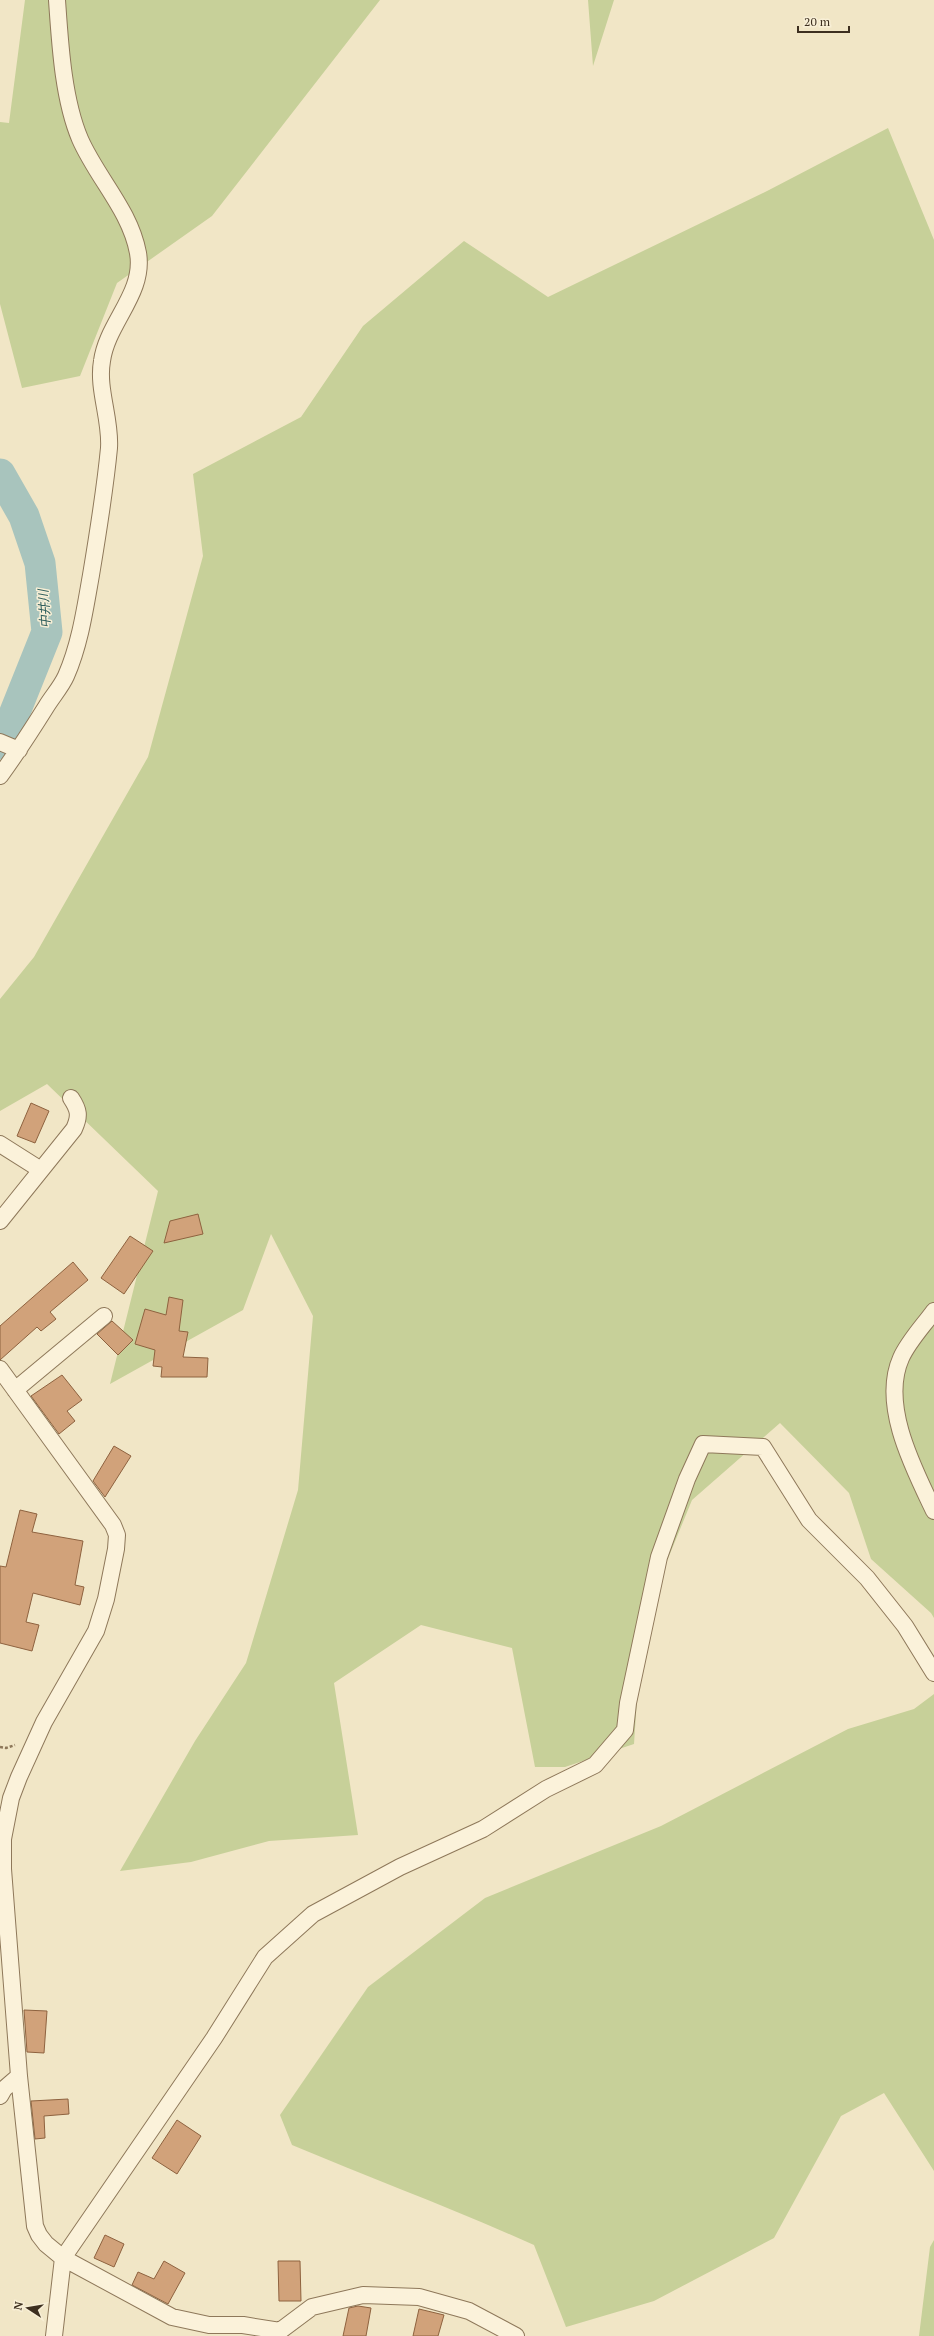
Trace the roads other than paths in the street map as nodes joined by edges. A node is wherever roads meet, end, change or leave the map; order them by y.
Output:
1 (57, 0) edge
2 (9, 746) edge
3 (0, 776) edge
4 (71, 1098) dead end
5 (0, 1144) edge
6 (41, 1170) junction
7 (0, 1222) edge
8 (934, 1311) edge
9 (104, 1316) dead end
10 (0, 1369) edge
11 (15, 1390) junction
12 (934, 1512) edge
13 (934, 1673) edge
14 (20, 2076) junction
15 (0, 2096) edge
16 (63, 2258) junction
17 (280, 2334) edge
18 (54, 2336) edge
19 (516, 2336) edge

1 - 2 street
2 - 3 street
4 - 6 street
5 - 6 street
6 - 7 street
8 - 12 street
9 - 11 street
10 - 11 street
11 - 14 street
13 - 16 street
14 - 15 street
14 - 16 street
16 - 17 street
16 - 18 street
17 - 19 street

